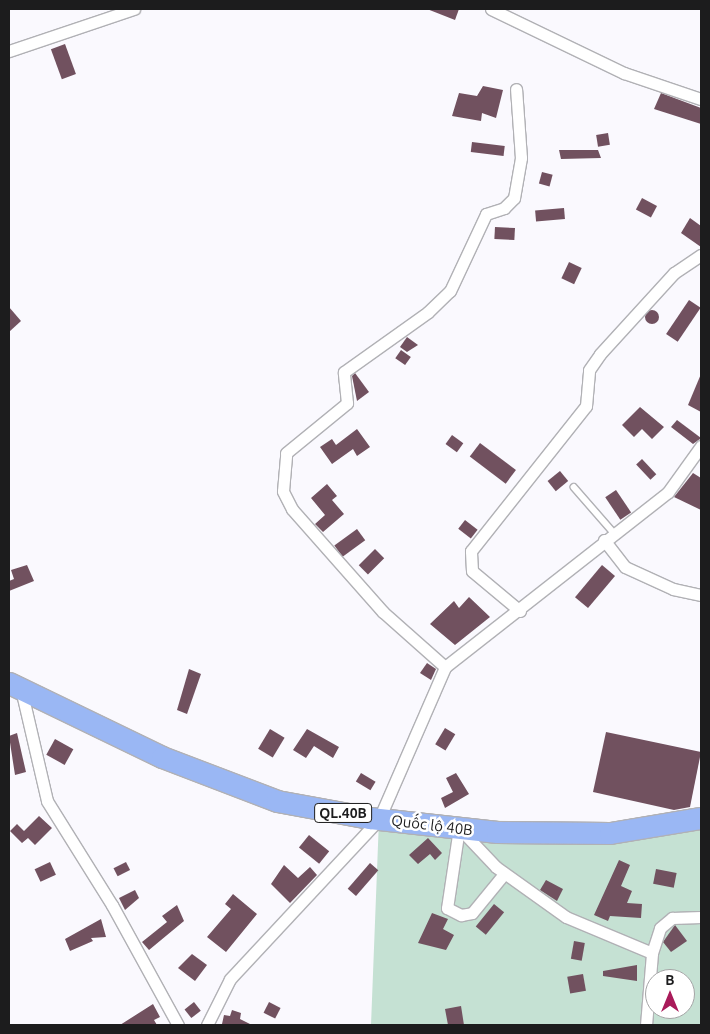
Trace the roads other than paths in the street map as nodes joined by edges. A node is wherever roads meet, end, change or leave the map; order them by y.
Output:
1 (134, 9) edge
2 (491, 9) edge
3 (9, 51) edge
4 (516, 89) dead end
5 (701, 99) edge
6 (701, 255) edge
7 (701, 446) edge
8 (574, 487) dead end
9 (614, 533) junction
10 (604, 540) junction
11 (701, 595) edge
12 (520, 611) junction
13 (445, 667) junction
14 (12, 682) edge
15 (701, 818) edge
16 (379, 819) junction
17 (459, 828) junction
18 (504, 874) junction
19 (701, 917) edge
20 (652, 953) junction
21 (178, 1025) edge
22 (207, 1025) edge
23 (646, 1025) edge

1 - 3 street
2 - 5 street
4 - 13 street
6 - 12 street
7 - 9 street
8 - 9 lane
9 - 10 street
10 - 11 street
10 - 12 street
12 - 13 street
13 - 16 street
14 - 16 highway, Quốc lộ 40B / QL.40B
14 - 21 street
15 - 17 highway, Quốc lộ 40B / QL.40B
16 - 17 highway, Quốc lộ 40B / QL.40B
16 - 22 street
17 - 18 street
17 - 18 street
18 - 20 street
19 - 20 street
20 - 23 street

